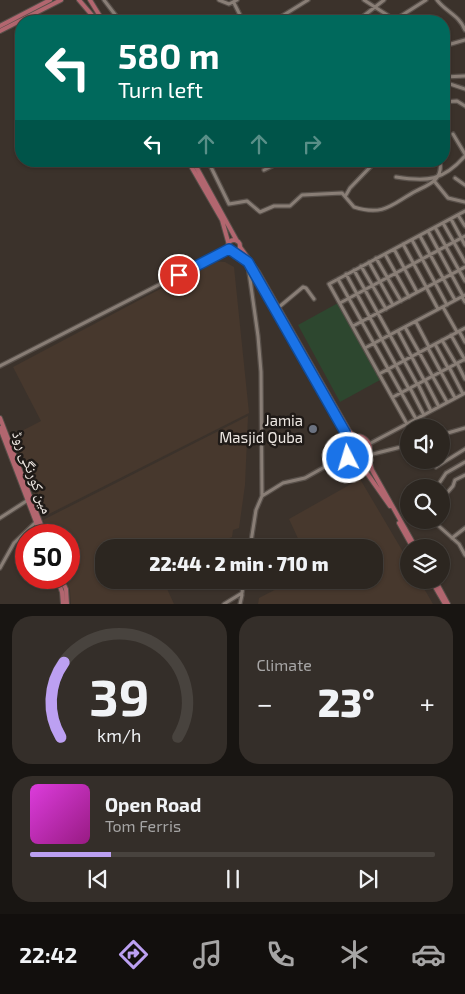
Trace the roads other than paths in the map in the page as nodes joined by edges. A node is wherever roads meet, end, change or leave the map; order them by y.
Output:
1 (50, 0) edge
2 (61, 0) edge
3 (79, 0) edge
4 (90, 0) edge
5 (104, 0) edge
6 (219, 0) edge
7 (308, 0) edge
8 (364, 0) edge
9 (384, 0) edge
10 (426, 0) edge
11 (437, 0) edge
12 (235, 1) edge
13 (376, 8) junction
14 (21, 15) edge
15 (31, 15) edge
16 (92, 15) edge
17 (99, 15) edge
18 (115, 15) edge
19 (241, 15) edge
20 (284, 15) edge
21 (366, 15) edge
22 (386, 15) edge
23 (404, 15) edge
24 (15, 18) edge
25 (15, 23) edge
26 (0, 26) edge
27 (465, 30) edge
28 (0, 31) edge
29 (465, 40) edge
30 (450, 44) edge
31 (465, 76) edge
32 (450, 77) edge
33 (450, 84) edge
34 (465, 89) edge
35 (450, 102) edge
36 (465, 106) edge
37 (453, 134) dead end
38 (465, 155) edge
39 (191, 167) edge
40 (196, 167) edge
41 (211, 167) edge
42 (270, 167) edge
43 (370, 167) edge
44 (441, 167) edge
45 (264, 170) dead end
46 (438, 177) junction
47 (396, 178) dead end
48 (455, 178) dead end
49 (435, 182) junction
50 (465, 185) edge
51 (346, 194) junction
52 (465, 202) edge
53 (465, 211) edge
54 (458, 215) junction
55 (451, 219) junction
56 (443, 223) junction
57 (465, 226) edge
58 (435, 227) junction
59 (428, 231) junction
60 (420, 236) junction
61 (463, 237) edge
62 (412, 240) junction
63 (237, 241) junction
64 (454, 242) junction
65 (403, 244) junction
66 (465, 245) edge
67 (446, 246) junction
68 (229, 247) junction
69 (240, 247) junction
70 (394, 249) junction
71 (438, 250) junction
72 (234, 252) junction
73 (385, 254) junction
74 (430, 254) junction
75 (376, 258) junction
76 (422, 258) junction
77 (248, 262) junction
78 (369, 262) junction
79 (465, 262) edge
80 (413, 263) junction
81 (362, 266) junction
82 (465, 267) edge
83 (404, 268) junction
84 (354, 270) junction
85 (459, 270) junction
86 (396, 272) junction
87 (346, 274) junction
88 (451, 274) junction
89 (388, 277) junction
90 (338, 279) junction
91 (443, 279) junction
92 (380, 281) junction
93 (465, 281) edge
94 (435, 283) junction
95 (372, 285) junction
96 (427, 287) junction
97 (365, 289) junction
98 (417, 292) junction
99 (356, 294) junction
100 (463, 296) edge
101 (409, 297) junction
102 (349, 298) junction
103 (314, 299) dead end
104 (455, 300) junction
105 (401, 301) junction
106 (465, 302) edge
107 (340, 303) junction
108 (447, 304) junction
109 (393, 305) junction
110 (279, 307) junction
111 (443, 307) junction
112 (386, 309) junction
113 (438, 310) junction
114 (378, 313) junction
115 (370, 317) junction
116 (362, 321) junction
117 (416, 322) junction
118 (353, 326) junction
119 (405, 327) junction
120 (465, 328) edge
121 (398, 331) junction
122 (458, 332) junction
123 (390, 335) junction
124 (451, 335) junction
125 (382, 339) junction
126 (442, 340) junction
127 (465, 342) edge
128 (374, 344) junction
129 (435, 344) junction
130 (428, 347) junction
131 (365, 348) junction
132 (419, 352) junction
133 (411, 356) junction
134 (465, 359) edge
135 (404, 360) junction
136 (456, 363) junction
137 (396, 364) junction
138 (0, 366) edge
139 (448, 368) junction
140 (388, 369) junction
141 (440, 372) junction
142 (379, 374) junction
143 (433, 376) junction
144 (465, 379) edge
145 (425, 380) junction
146 (417, 384) junction
147 (409, 388) junction
148 (402, 392) junction
149 (464, 394) edge
150 (392, 397) junction
151 (456, 398) junction
152 (447, 402) junction
153 (439, 407) junction
154 (431, 411) junction
155 (424, 415) junction
156 (0, 418) edge
157 (404, 419) edge
158 (416, 419) joint
159 (0, 428) edge
160 (400, 428) edge
161 (465, 428) edge
162 (450, 432) edge
163 (355, 437) junction
164 (347, 441) junction
165 (369, 444) junction
166 (400, 448) edge
167 (465, 449) edge
168 (346, 455) junction
169 (368, 456) junction
170 (450, 458) edge
171 (360, 462) junction
172 (465, 462) edge
173 (465, 475) edge
174 (442, 479) edge
175 (450, 490) edge
176 (262, 496) junction
177 (28, 500) junction
178 (0, 518) edge
179 (36, 522) joint
180 (41, 524) edge
181 (465, 528) edge
182 (442, 529) edge
183 (452, 538) junction
184 (251, 539) edge
185 (409, 539) edge
186 (409, 539) edge
187 (465, 555) edge
188 (0, 568) edge
189 (61, 589) edge
190 (66, 589) edge
191 (243, 589) edge
192 (438, 589) edge
193 (242, 593) junction
194 (63, 604) edge
195 (67, 604) edge
196 (224, 604) edge
197 (240, 604) edge
198 (447, 604) edge

1 - 14 main road
2 - 15 main road
3 - 16 main road
4 - 17 main road
5 - 18 street
6 - 12 street
7 - 20 street
8 - 13 street
9 - 13 street
10 - 23 street
11 - 27 street
12 - 19 street
13 - 21 street
13 - 22 street
24 - 26 main road
25 - 28 main road
29 - 30 street
31 - 32 street
33 - 34 street
35 - 36 street
37 - 38 street
38 - 46 street
39 - 68 main road
40 - 63 main road
41 - 51 street
42 - 45 street
43 - 51 street
44 - 46 street
46 - 47 street
46 - 49 street
48 - 50 street
49 - 51 street
49 - 52 street
53 - 54 street
54 - 55 street
54 - 57 street
55 - 56 street
55 - 61 street
56 - 58 street
56 - 64 street
58 - 59 street
58 - 67 street
59 - 60 street
59 - 71 street
60 - 62 street
60 - 74 street
61 - 64 street
61 - 66 street
62 - 65 street
62 - 76 street
63 - 68 main road
63 - 69 main road
64 - 67 street
64 - 79 street
65 - 70 street
65 - 80 street
67 - 71 street
67 - 85 street
68 - 72 main road
68 - 138 street
69 - 72 main road
69 - 110 main road
70 - 73 street
70 - 83 street
71 - 74 street
71 - 88 street
72 - 77 main road
73 - 75 street
73 - 86 street
74 - 76 street
74 - 91 street
75 - 78 street
75 - 89 street
76 - 80 street
76 - 94 street
77 - 164 main road
77 - 176 street
78 - 81 street
78 - 92 street
80 - 83 street
80 - 96 street
81 - 84 street
81 - 95 street
82 - 85 street
83 - 86 street
83 - 98 street
84 - 87 street
84 - 97 street
85 - 88 street
85 - 93 street
86 - 89 street
86 - 101 street
87 - 90 street
87 - 99 street
88 - 91 street
88 - 100 street
89 - 92 street
89 - 105 street
90 - 102 street
90 - 107 street
91 - 94 street
91 - 104 street
92 - 95 street
92 - 109 street
94 - 96 street
94 - 108 street
95 - 97 street
95 - 112 street
96 - 98 street
96 - 113 street
97 - 99 street
97 - 114 street
98 - 101 street
99 - 102 street
99 - 115 street
100 - 104 street
100 - 106 street
101 - 105 street
102 - 107 street
102 - 116 street
103 - 110 street
104 - 108 street
105 - 109 street
107 - 118 street
108 - 111 street
109 - 112 street
110 - 163 main road
111 - 113 street
111 - 122 street
112 - 114 street
113 - 117 street
114 - 115 street
114 - 123 street
115 - 116 street
115 - 125 street
116 - 118 street
116 - 128 street
117 - 119 street
117 - 130 street
118 - 131 street
119 - 121 street
119 - 132 street
120 - 122 street
121 - 123 street
121 - 133 street
122 - 124 street
122 - 127 street
123 - 125 street
123 - 135 street
124 - 126 street
124 - 134 street
125 - 128 street
125 - 137 street
126 - 129 street
126 - 136 street
128 - 131 street
128 - 140 street
129 - 130 street
129 - 139 street
130 - 132 street
130 - 141 street
131 - 142 street
132 - 133 street
132 - 143 street
133 - 135 street
133 - 145 street
134 - 136 street
135 - 137 street
135 - 146 street
136 - 139 street
136 - 144 street
137 - 140 street
137 - 147 street
139 - 141 street
139 - 149 street
140 - 142 street
140 - 148 street
141 - 143 street
141 - 151 street
142 - 150 street
143 - 145 street
143 - 152 street
145 - 146 street
145 - 153 street
146 - 147 street
146 - 154 street
147 - 148 street
147 - 155 street
148 - 150 street
148 - 158 street
149 - 151 street
150 - 157 street
151 - 152 street
152 - 153 street
153 - 154 street
154 - 155 street
155 - 158 street
156 - 180 main road, مین کورنگی روڈ
159 - 177 main road, مین کورنگی روڈ
160 - 165 street
161 - 162 street
163 - 164 main road
163 - 165 main road
164 - 168 main road
165 - 169 main road
166 - 169 street
167 - 170 street
168 - 171 main road
168 - 176 street
169 - 171 main road
169 - 185 main road
171 - 186 main road
172 - 174 street
173 - 175 street
176 - 184 street
177 - 178 street
177 - 179 main road, مین کورنگی روڈ
179 - 188 street
181 - 183 street
182 - 183 street
183 - 187 street
189 - 194 main road
190 - 195 main road
191 - 193 street
192 - 198 main road
193 - 196 street
193 - 197 street

